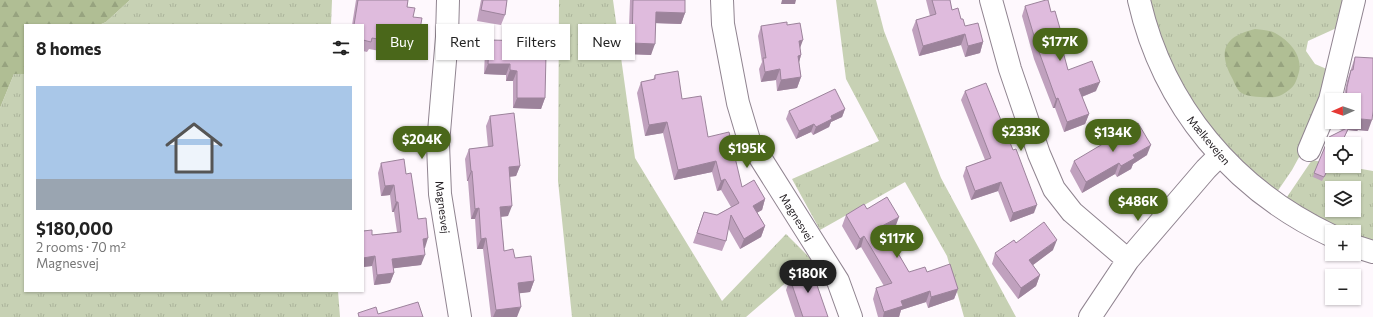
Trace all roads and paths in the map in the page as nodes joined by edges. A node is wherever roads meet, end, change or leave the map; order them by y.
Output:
1 (448, 0) edge
2 (722, 0) edge
3 (991, 0) edge
4 (1139, 0) edge
5 (1354, 0) edge
6 (1309, 150) dead end
7 (1220, 155) junction
8 (1325, 232) edge
9 (1361, 248) edge
10 (1373, 252) edge
11 (1128, 260) junction
12 (460, 317) edge
13 (851, 317) edge
14 (1090, 317) edge

1 - 12 street, Magnesvej
2 - 13 street, Magnesvej
3 - 11 street
4 - 7 street, Mælkevejen
5 - 6 street
7 - 8 street, Mælkevejen
7 - 11 street
9 - 10 street
11 - 14 street

